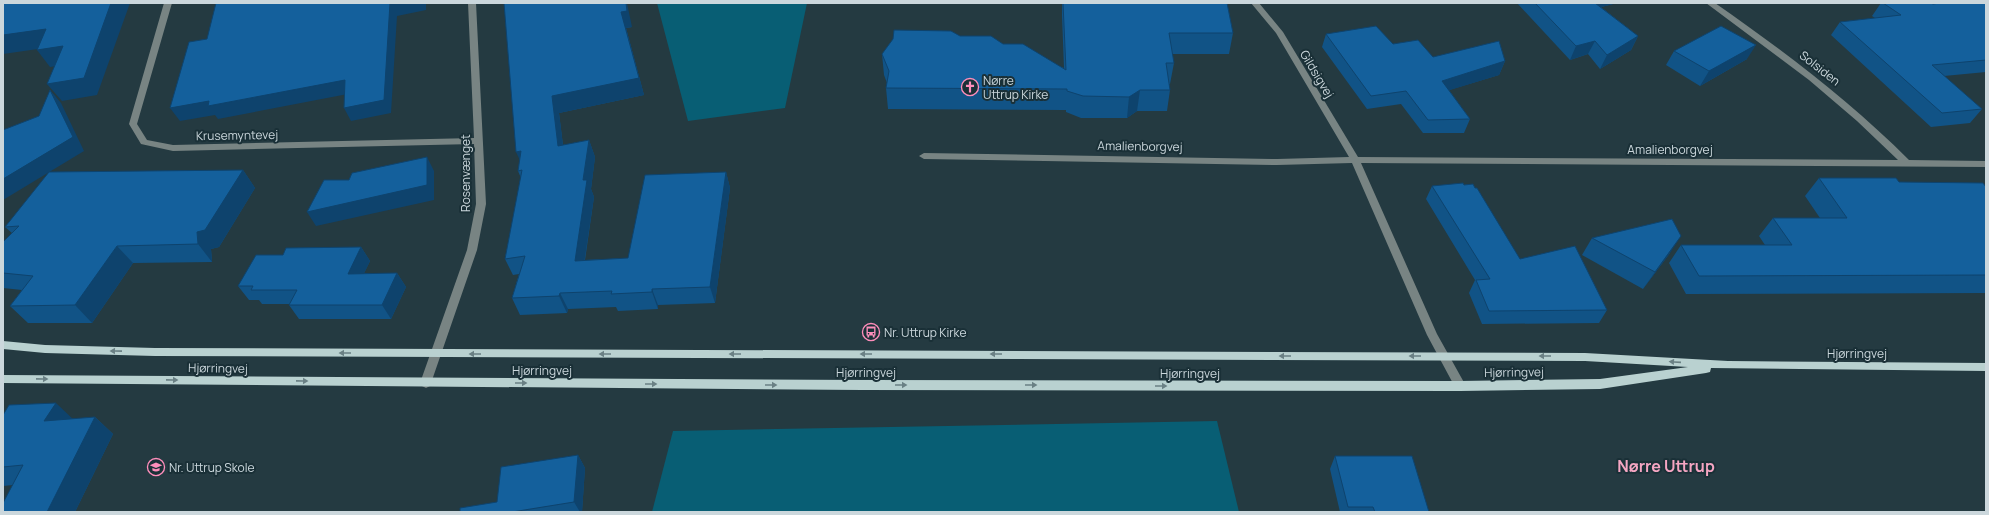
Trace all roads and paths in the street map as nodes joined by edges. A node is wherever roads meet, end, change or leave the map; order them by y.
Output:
1 (168, 3) edge
2 (472, 3) edge
3 (1255, 3) edge
4 (1710, 3) edge
5 (479, 141) junction
6 (924, 156) dead end
7 (1355, 160) junction
8 (1906, 163) junction
9 (1986, 164) edge
10 (3, 345) edge
11 (436, 354) junction
12 (1444, 356) junction
13 (1728, 365) junction
14 (1986, 367) edge
15 (3, 379) edge
16 (426, 383) junction
17 (1460, 386) junction

1 - 5 street, Krusemyntevej
2 - 5 street, Rosenvænget
3 - 7 street, Gildsigvej
4 - 8 street, Solsiden
5 - 11 street, Rosenvænget
6 - 7 street, Amalienborgvej
7 - 8 street, Amalienborgvej
7 - 12 street
8 - 9 street, Amalienborgvej
11 -> 10 main road, Hjørringvej
12 -> 11 main road, Hjørringvej
11 - 16 street, Rosenvænget
13 -> 12 main road, Hjørringvej
12 - 17 street
13 - 14 main road, Hjørringvej
13 - 17 main road, Hjørringvej
15 -> 16 main road, Hjørringvej
16 -> 17 main road, Hjørringvej

